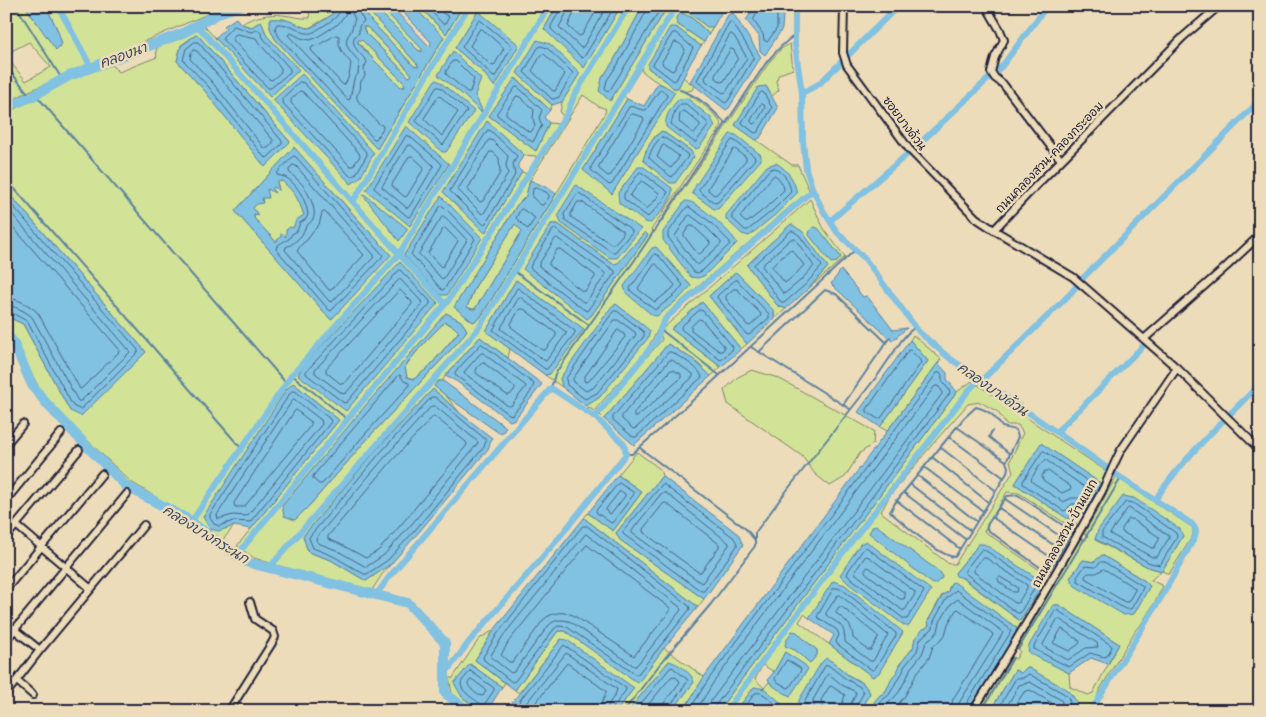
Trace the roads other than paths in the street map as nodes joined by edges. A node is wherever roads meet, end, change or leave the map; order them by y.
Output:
1 (844, 6) edge
2 (986, 6) edge
3 (1219, 6) edge
4 (1061, 160) junction
5 (994, 230) junction
6 (1260, 235) edge
7 (1144, 339) junction
8 (1177, 368) junction
9 (23, 424) dead end
10 (61, 433) dead end
11 (6, 444) edge
12 (79, 450) dead end
13 (1260, 450) edge
14 (102, 474) dead end
15 (127, 494) dead end
16 (6, 500) edge
17 (16, 525) junction
18 (144, 525) dead end
19 (6, 537) edge
20 (42, 546) junction
21 (66, 567) junction
22 (6, 588) edge
23 (91, 589) junction
24 (250, 602) dead end
25 (6, 623) edge
26 (15, 630) junction
27 (6, 640) edge
28 (40, 650) junction
29 (17, 681) junction
30 (6, 694) edge
31 (33, 695) dead end
32 (229, 711) edge
33 (973, 711) edge

1 - 5 street, ซอยบางด้วน
2 - 4 street
3 - 4 street, ถนนคลองสวน-คลองกระออม
4 - 5 street, ถนนคลองสวน-คลองกระออม
5 - 7 street, ถนนคลองสวน-คลองกระออม
6 - 7 street
7 - 8 street, ถนนคลองสวน-คลองกระออม
8 - 13 street, ถนนคลองสวน-คลองกระออม
8 - 33 street, ถนนคลองสวน-บ้านแขก
9 - 11 street
10 - 16 street
12 - 17 street
14 - 20 street
15 - 21 street
17 - 19 street
17 - 20 street
18 - 23 street
20 - 21 street
20 - 22 street
21 - 23 street
21 - 26 street
23 - 28 street
24 - 32 street
25 - 26 street
26 - 27 street
26 - 28 street
28 - 29 street
29 - 30 street
29 - 31 street

